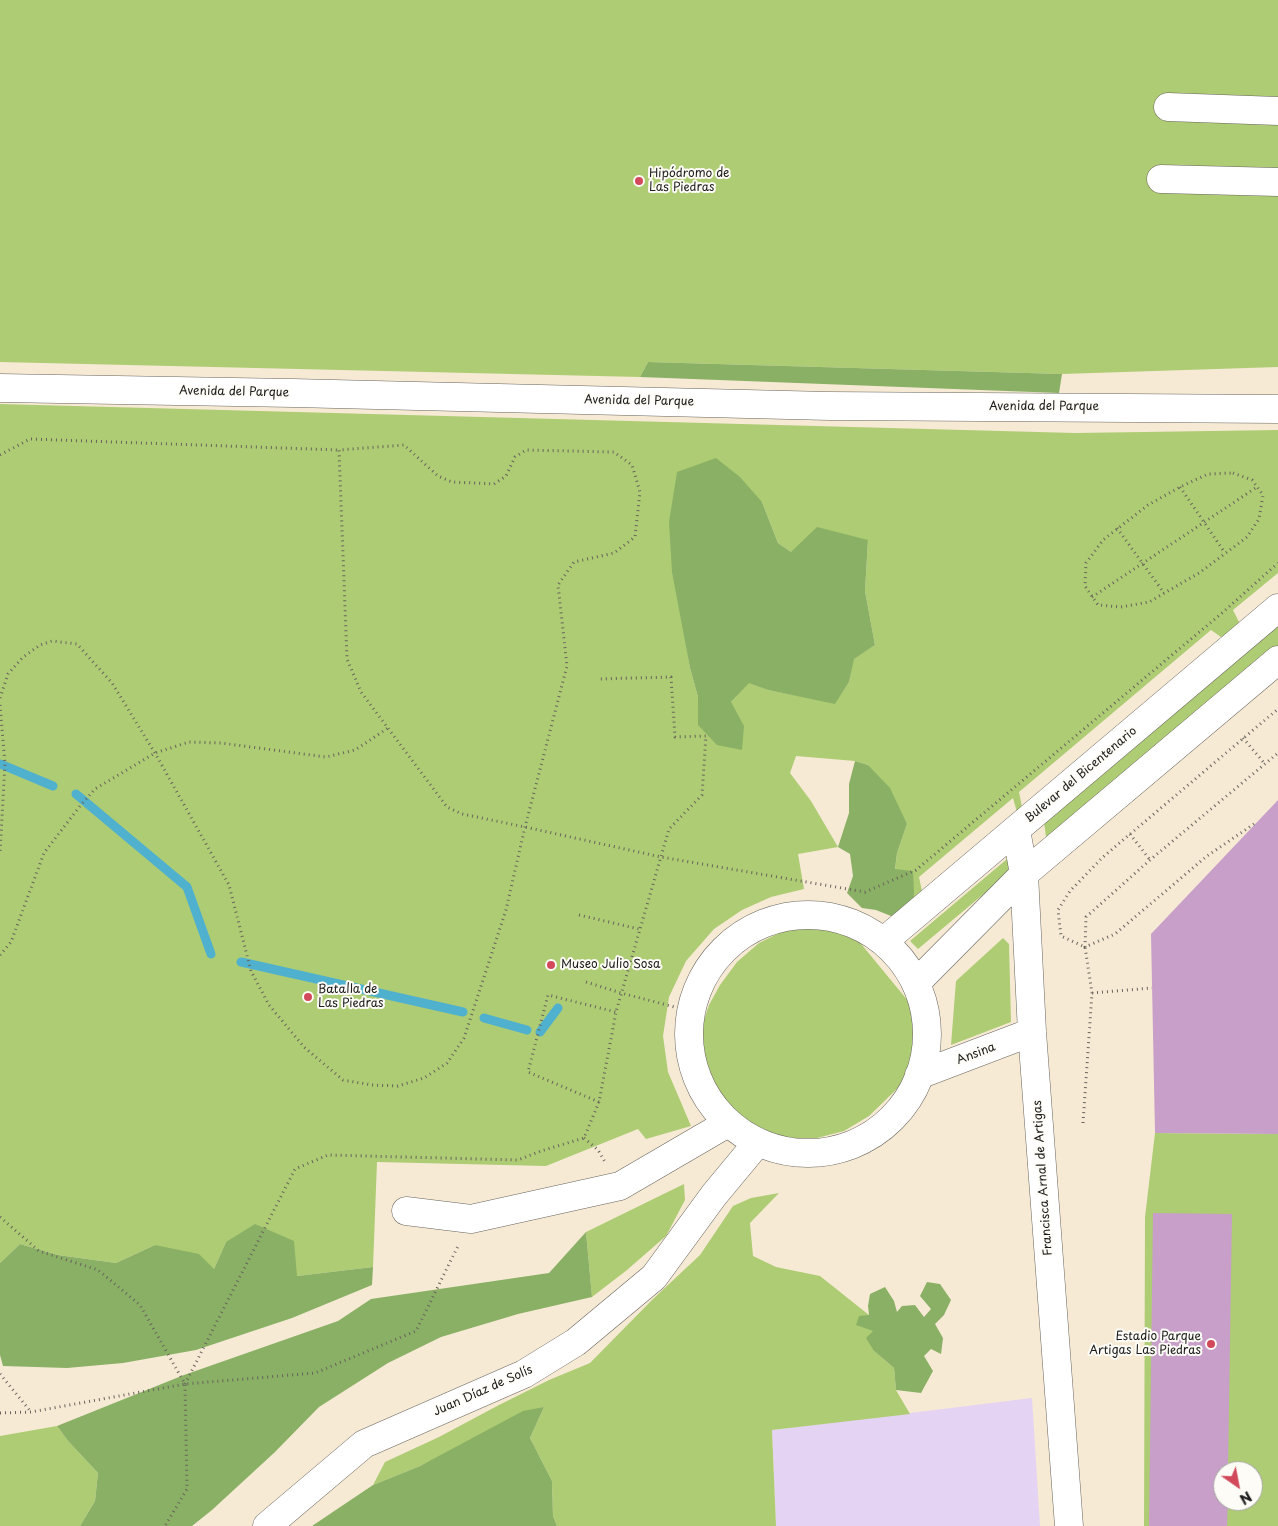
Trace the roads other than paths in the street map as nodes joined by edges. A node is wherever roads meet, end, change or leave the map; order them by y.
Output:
1 (1168, 107) dead end
2 (1278, 111) edge
3 (1161, 179) dead end
4 (1278, 182) edge
5 (0, 388) edge
6 (1278, 409) edge
7 (1278, 608) edge
8 (1278, 660) edge
9 (1016, 830) junction
10 (1024, 874) junction
11 (884, 941) junction
12 (916, 983) junction
13 (1032, 1032) junction
14 (920, 1075) junction
15 (728, 1123) junction
16 (758, 1142) junction
17 (406, 1211) dead end
18 (267, 1526) edge
19 (1069, 1526) edge

1 - 2 street
3 - 4 street
5 - 6 street, Avenida del Parque
7 - 9 street, Bulevar del Bicentenario
8 - 10 street
9 - 10 street, Francisca Arnal de Artigas
9 - 11 street, Bulevar del Bicentenario
10 - 12 street
10 - 13 street, Francisca Arnal de Artigas
11 - 12 street
11 - 15 street
12 - 14 street
13 - 14 street, Ansina
13 - 19 street, Francisca Arnal de Artigas
14 - 16 street
15 - 16 street
15 - 17 street
16 - 18 street, Juan Díaz de Solís

